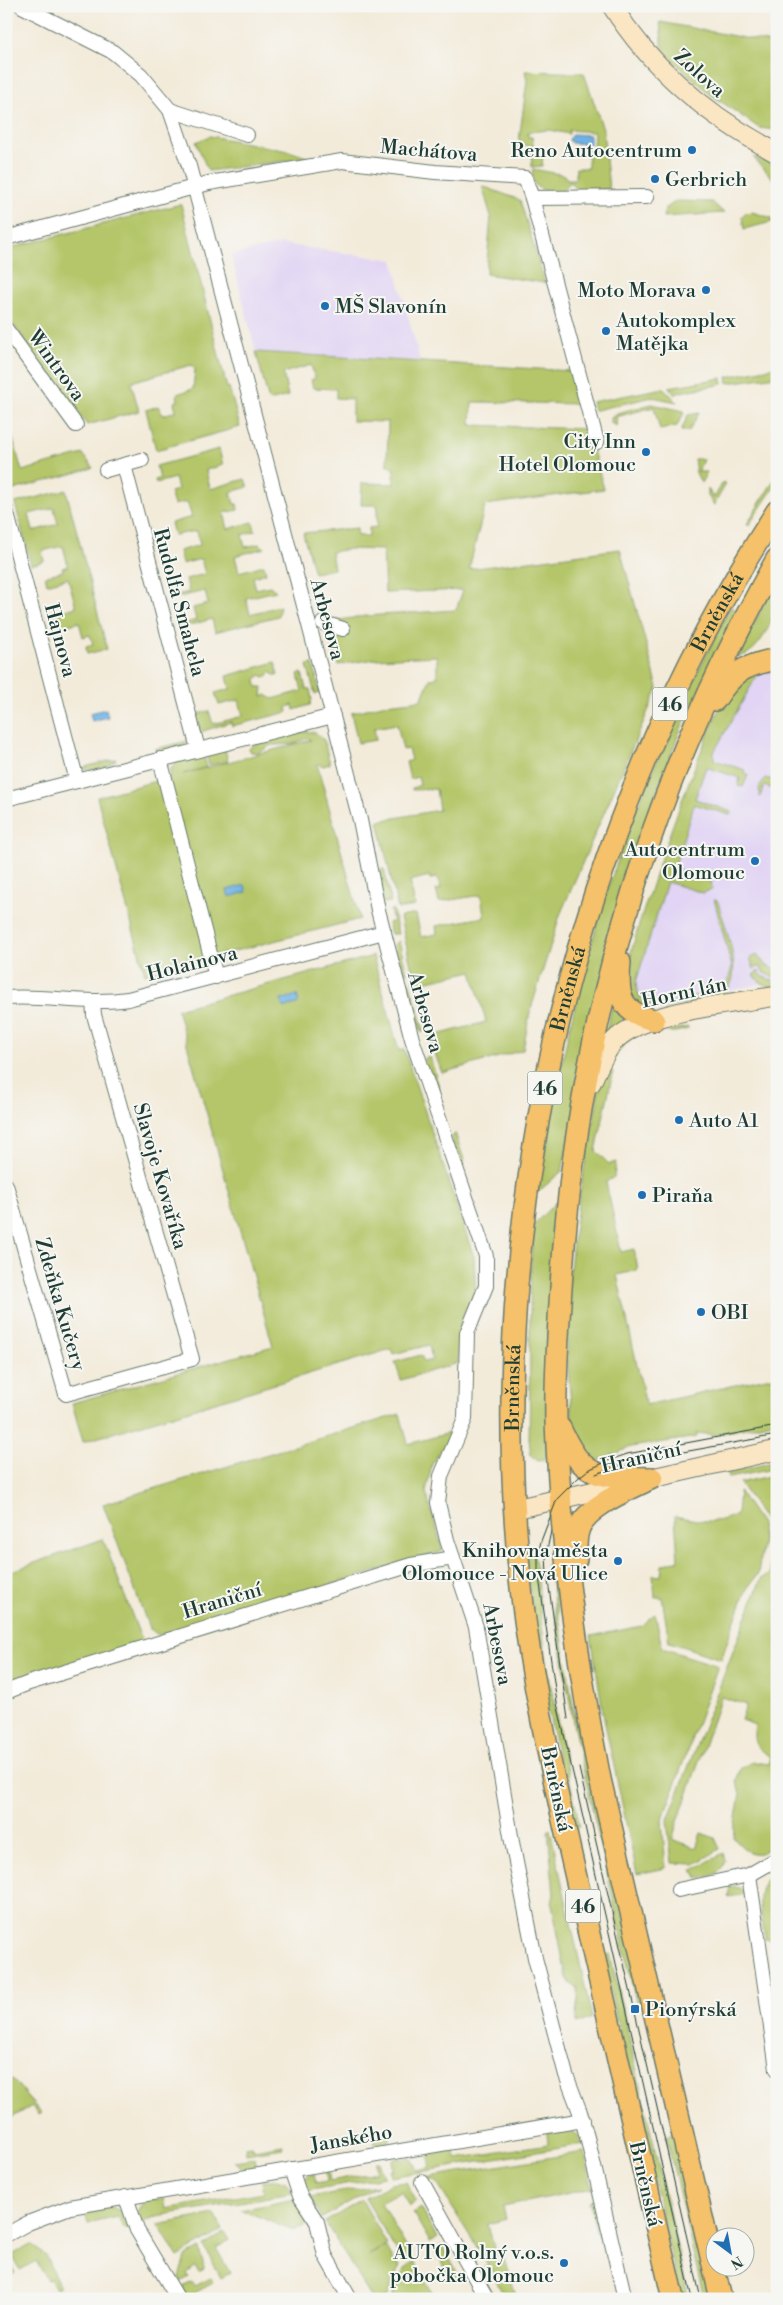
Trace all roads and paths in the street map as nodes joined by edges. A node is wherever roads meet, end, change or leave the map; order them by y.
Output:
1 (22, 6) edge
2 (612, 6) edge
3 (170, 110) junction
4 (247, 135) dead end
5 (777, 153) edge
6 (194, 187) junction
7 (647, 197) dead end
8 (532, 198) junction
9 (6, 238) edge
10 (6, 329) edge
11 (76, 425) dead end
12 (597, 442) dead end
13 (142, 460) dead end
14 (124, 465) junction
15 (106, 470) dead end
16 (6, 510) edge
17 (777, 511) edge
18 (777, 559) edge
19 (323, 623) dead end
20 (343, 630) dead end
21 (777, 659) edge
22 (333, 716) junction
23 (683, 748) junction
24 (198, 749) junction
25 (160, 759) junction
26 (77, 781) junction
27 (6, 799) edge
28 (623, 920) junction
29 (384, 932) junction
30 (216, 977) junction
31 (777, 996) edge
32 (6, 998) edge
33 (93, 1002) junction
34 (654, 1020) junction
35 (582, 1102) junction
36 (6, 1185) edge
37 (192, 1359) joint
38 (556, 1419) junction
39 (777, 1450) edge
40 (652, 1478) junction
41 (560, 1498) junction
42 (515, 1509) junction
43 (453, 1558) junction
44 (576, 1632) junction
45 (6, 1692) edge
46 (777, 1859) edge
47 (749, 1876) junction
48 (678, 1890) dead end
49 (777, 2069) edge
50 (583, 2120) junction
51 (291, 2169) junction
52 (422, 2182) dead end
53 (126, 2197) junction
54 (6, 2235) edge
55 (178, 2299) edge
56 (350, 2299) edge
57 (487, 2299) edge
58 (625, 2299) edge
59 (673, 2299) edge
60 (720, 2299) edge

1 - 3 street
2 - 5 street, Zolova
3 - 4 street
3 - 6 street
6 - 8 street, Machátova
6 - 9 street, Machátova
6 - 22 street, Arbesova
7 - 8 street
8 - 12 street
10 - 11 street, Wintrova
13 - 14 street
14 - 15 street
14 - 24 street, Rudolfa Smahela
16 - 26 street, Hajnova
17 - 42 main road, Brněnská / 46
18 - 23 main road, Brněnská / 46
19 - 20 street
21 - 23 main road
22 - 24 street
22 - 29 street, Arbesova
23 - 28 main road, Brněnská / 46
24 - 25 street
25 - 26 street
25 - 30 street
26 - 27 street
28 - 34 main road
28 - 35 main road, Brněnská / 46
29 - 30 street, Holainova
29 - 43 street, Arbesova
30 - 33 street, Holainova
31 - 34 street, Horní lán
32 - 33 street, Holainova
33 - 37 street, Slavoje Kovaříka
34 - 35 street, Horní lán
35 - 38 main road, Brněnská / 46
36 - 37 street, Zdeňka Kučery
38 - 40 main road
38 - 41 main road, Brněnská / 46
39 - 40 street, Hraniční
40 - 41 street, Hraniční
40 - 44 main road
41 - 42 street, Hraniční
41 - 44 main road, Brněnská / 46
42 - 59 main road, Brněnská / 46
43 - 45 street, Hraniční
43 - 50 street, Arbesova
44 - 60 main road, Brněnská / 46
46 - 47 street
47 - 48 street
47 - 49 street
50 - 51 street, Janského
50 - 58 street
51 - 53 street, Janského
51 - 56 street
52 - 57 street
53 - 54 street, Janského
53 - 55 street

